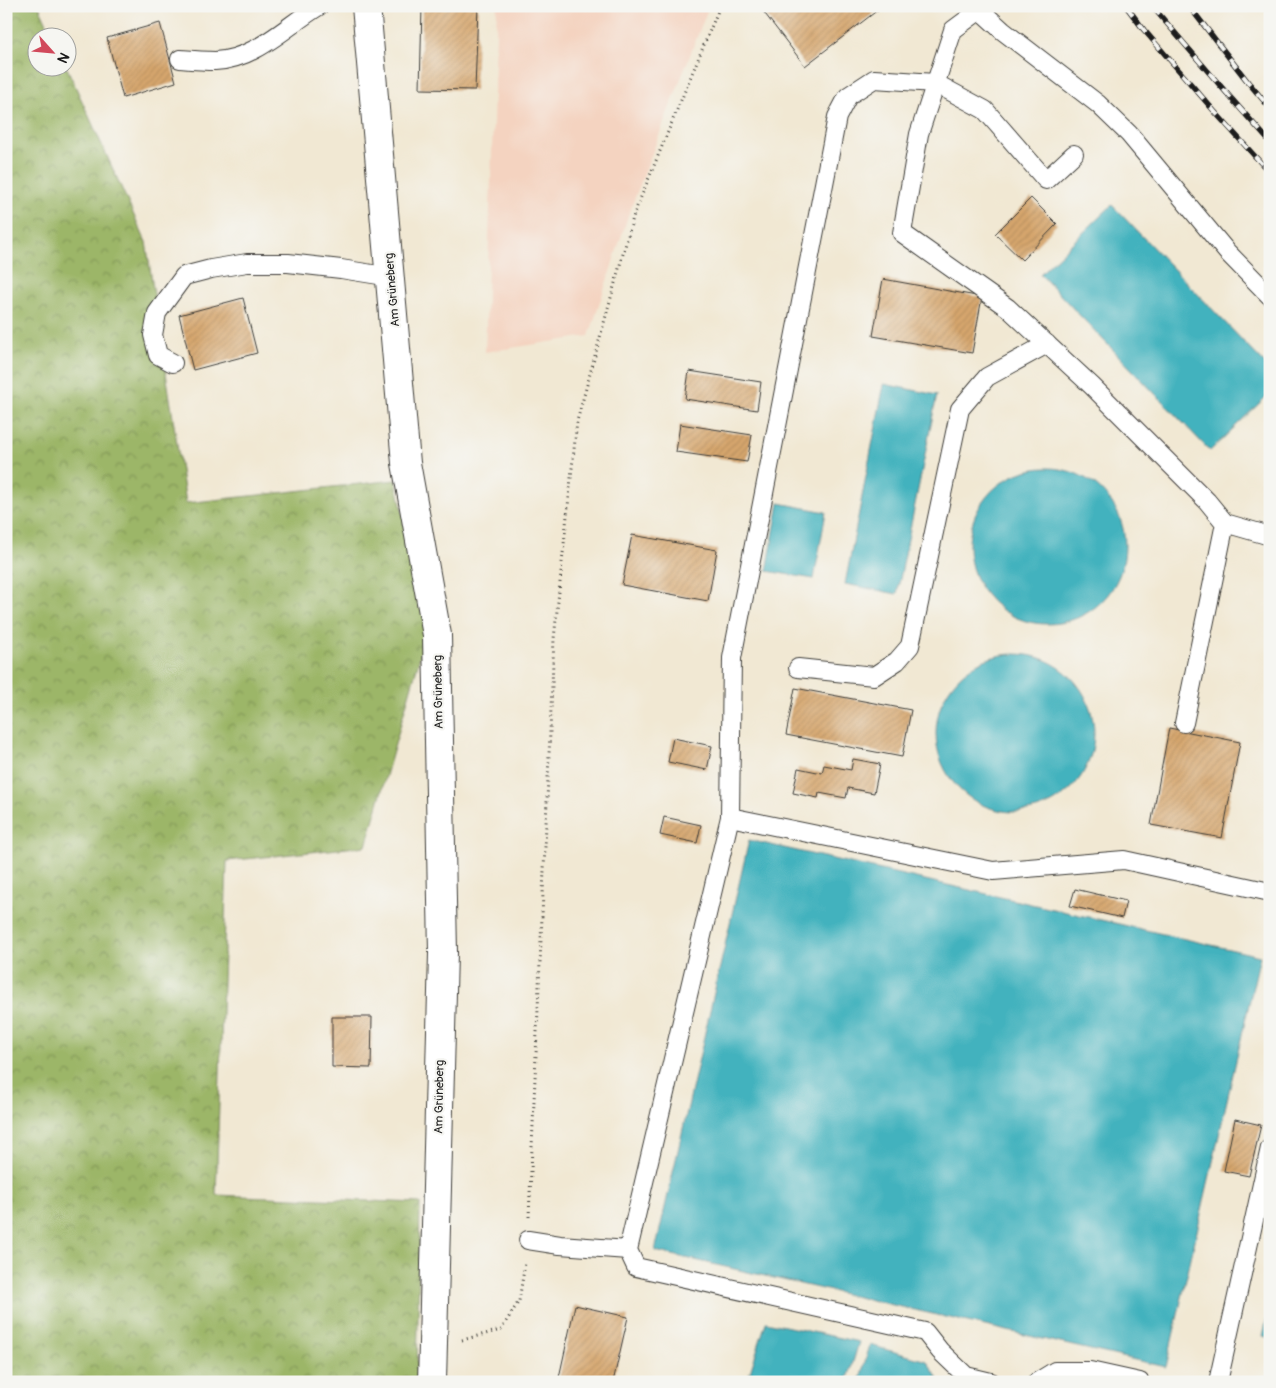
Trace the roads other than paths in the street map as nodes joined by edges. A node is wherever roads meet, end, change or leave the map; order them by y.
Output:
1 (319, 6) edge
2 (366, 6) edge
3 (979, 8) edge
4 (180, 59) dead end
5 (935, 83) junction
6 (1074, 154) dead end
7 (390, 277) junction
8 (1270, 296) edge
9 (1047, 344) junction
10 (173, 363) dead end
11 (1225, 523) junction
12 (1270, 536) edge
13 (798, 668) dead end
14 (1184, 723) dead end
15 (730, 817) junction
16 (1270, 892) edge
17 (1270, 1148) edge
18 (528, 1240) road end
19 (628, 1250) junction
20 (432, 1382) edge
21 (991, 1382) edge
22 (1037, 1382) edge
23 (1140, 1382) edge
24 (1218, 1382) edge

1 - 4 lane
2 - 7 street, Am Grüneberg
3 - 5 lane
3 - 8 lane
5 - 6 lane
5 - 9 lane
5 - 15 lane
7 - 10 lane
7 - 20 street, Am Grüneberg
9 - 11 lane
9 - 13 lane
11 - 12 lane
11 - 14 lane
15 - 16 lane
15 - 19 lane
17 - 24 lane
18 - 19 lane
19 - 21 lane
22 - 23 lane

